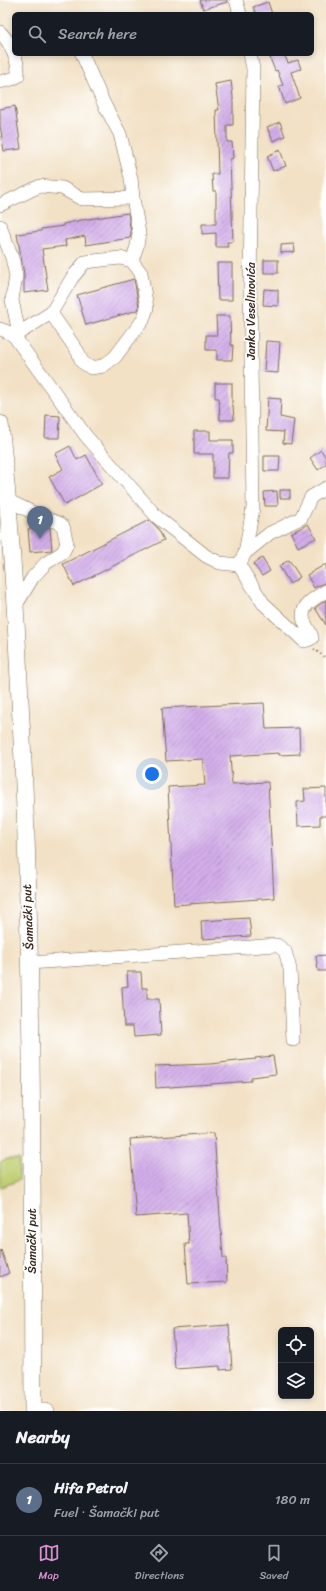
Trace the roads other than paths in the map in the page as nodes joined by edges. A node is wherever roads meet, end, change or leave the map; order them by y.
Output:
1 (236, 0) edge
2 (239, 12) edge
3 (0, 32) edge
4 (12, 52) edge
5 (14, 56) edge
6 (83, 56) edge
7 (250, 56) edge
8 (0, 82) edge
9 (132, 198) junction
10 (0, 205) edge
11 (0, 226) edge
12 (132, 261) junction
13 (51, 313) junction
14 (0, 329) edge
15 (17, 335) junction
16 (0, 424) edge
17 (326, 488) edge
18 (7, 500) junction
19 (245, 553) junction
20 (239, 565) junction
21 (326, 591) edge
22 (16, 605) junction
23 (30, 963) junction
24 (294, 1040) dead end
25 (38, 1410) edge

1 - 2 street
3 - 4 street
5 - 8 street
6 - 9 street
7 - 19 street, Janka Veselinovića
9 - 10 street
9 - 12 street
11 - 15 street
12 - 13 street
12 - 13 street
13 - 15 street
14 - 15 street
15 - 20 street
16 - 18 main road, Šamački put
17 - 19 street
18 - 22 main road, Šamački put
18 - 22 street
19 - 20 street, Janka Veselinovića
20 - 21 street
22 - 23 main road, Šamački put
23 - 24 street
23 - 25 main road, Šamački put

